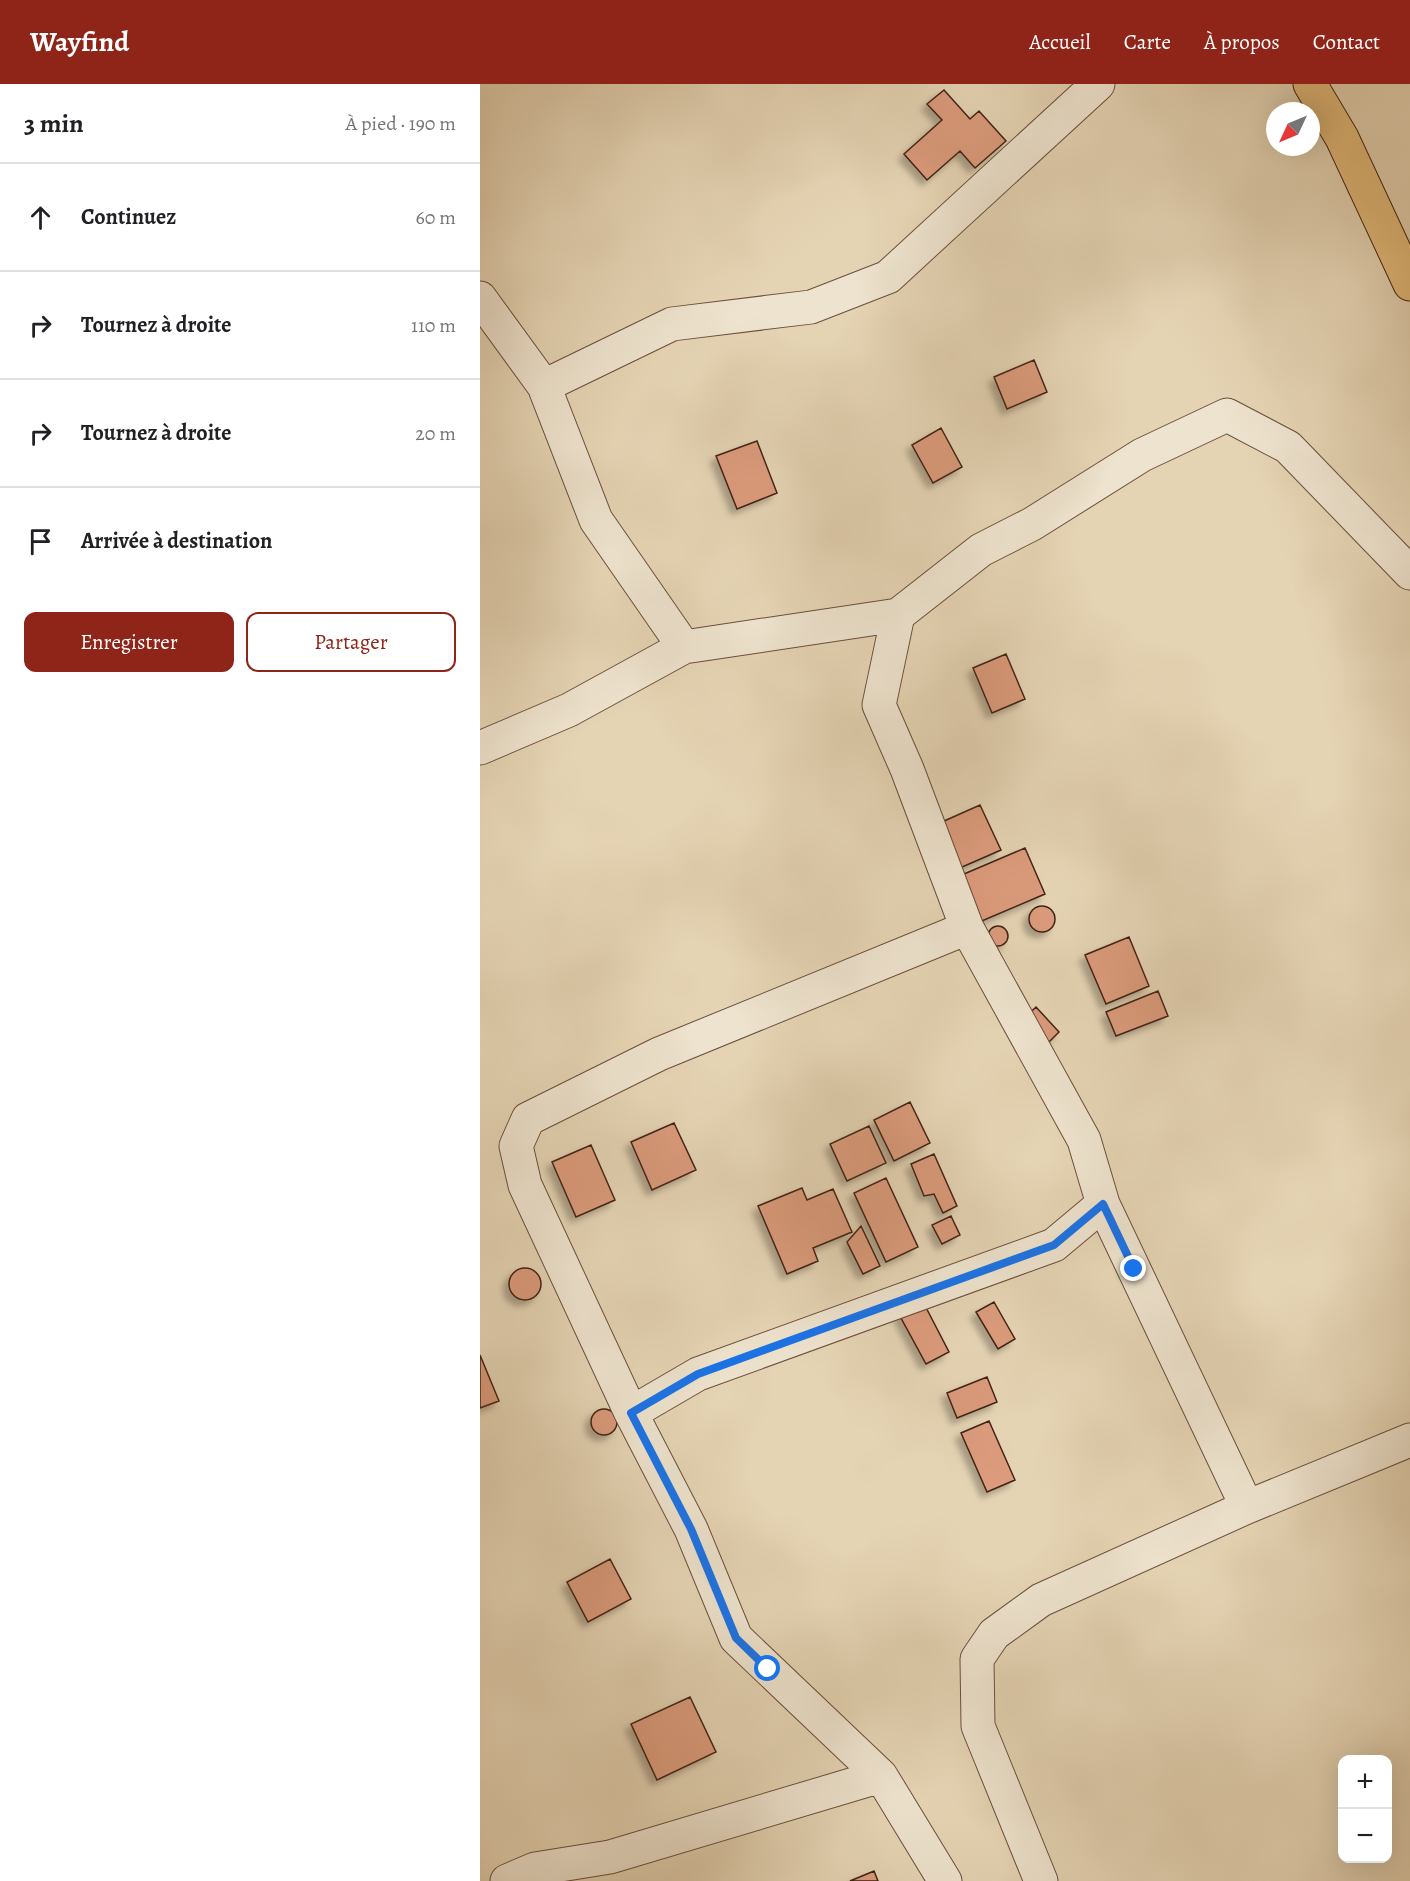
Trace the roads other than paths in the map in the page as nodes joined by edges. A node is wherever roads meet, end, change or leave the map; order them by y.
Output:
1 (1098, 84) edge
2 (1310, 84) edge
3 (1410, 284) edge
4 (480, 298) edge
5 (544, 386) junction
6 (1410, 573) edge
7 (898, 615) junction
8 (684, 647) junction
9 (480, 748) edge
10 (967, 928) junction
11 (1103, 1204) junction
12 (631, 1413) junction
13 (1410, 1440) edge
14 (1247, 1507) junction
15 (881, 1776) junction
16 (507, 1881) edge
17 (945, 1881) edge
18 (1041, 1881) edge

1 - 5 street
2 - 3 main road
4 - 5 street
5 - 8 street
6 - 7 street
7 - 8 street
7 - 10 street
8 - 9 street
10 - 11 street
10 - 12 street
11 - 12 street
11 - 14 street
12 - 15 street
13 - 14 street
14 - 18 street
15 - 16 street
15 - 17 street

